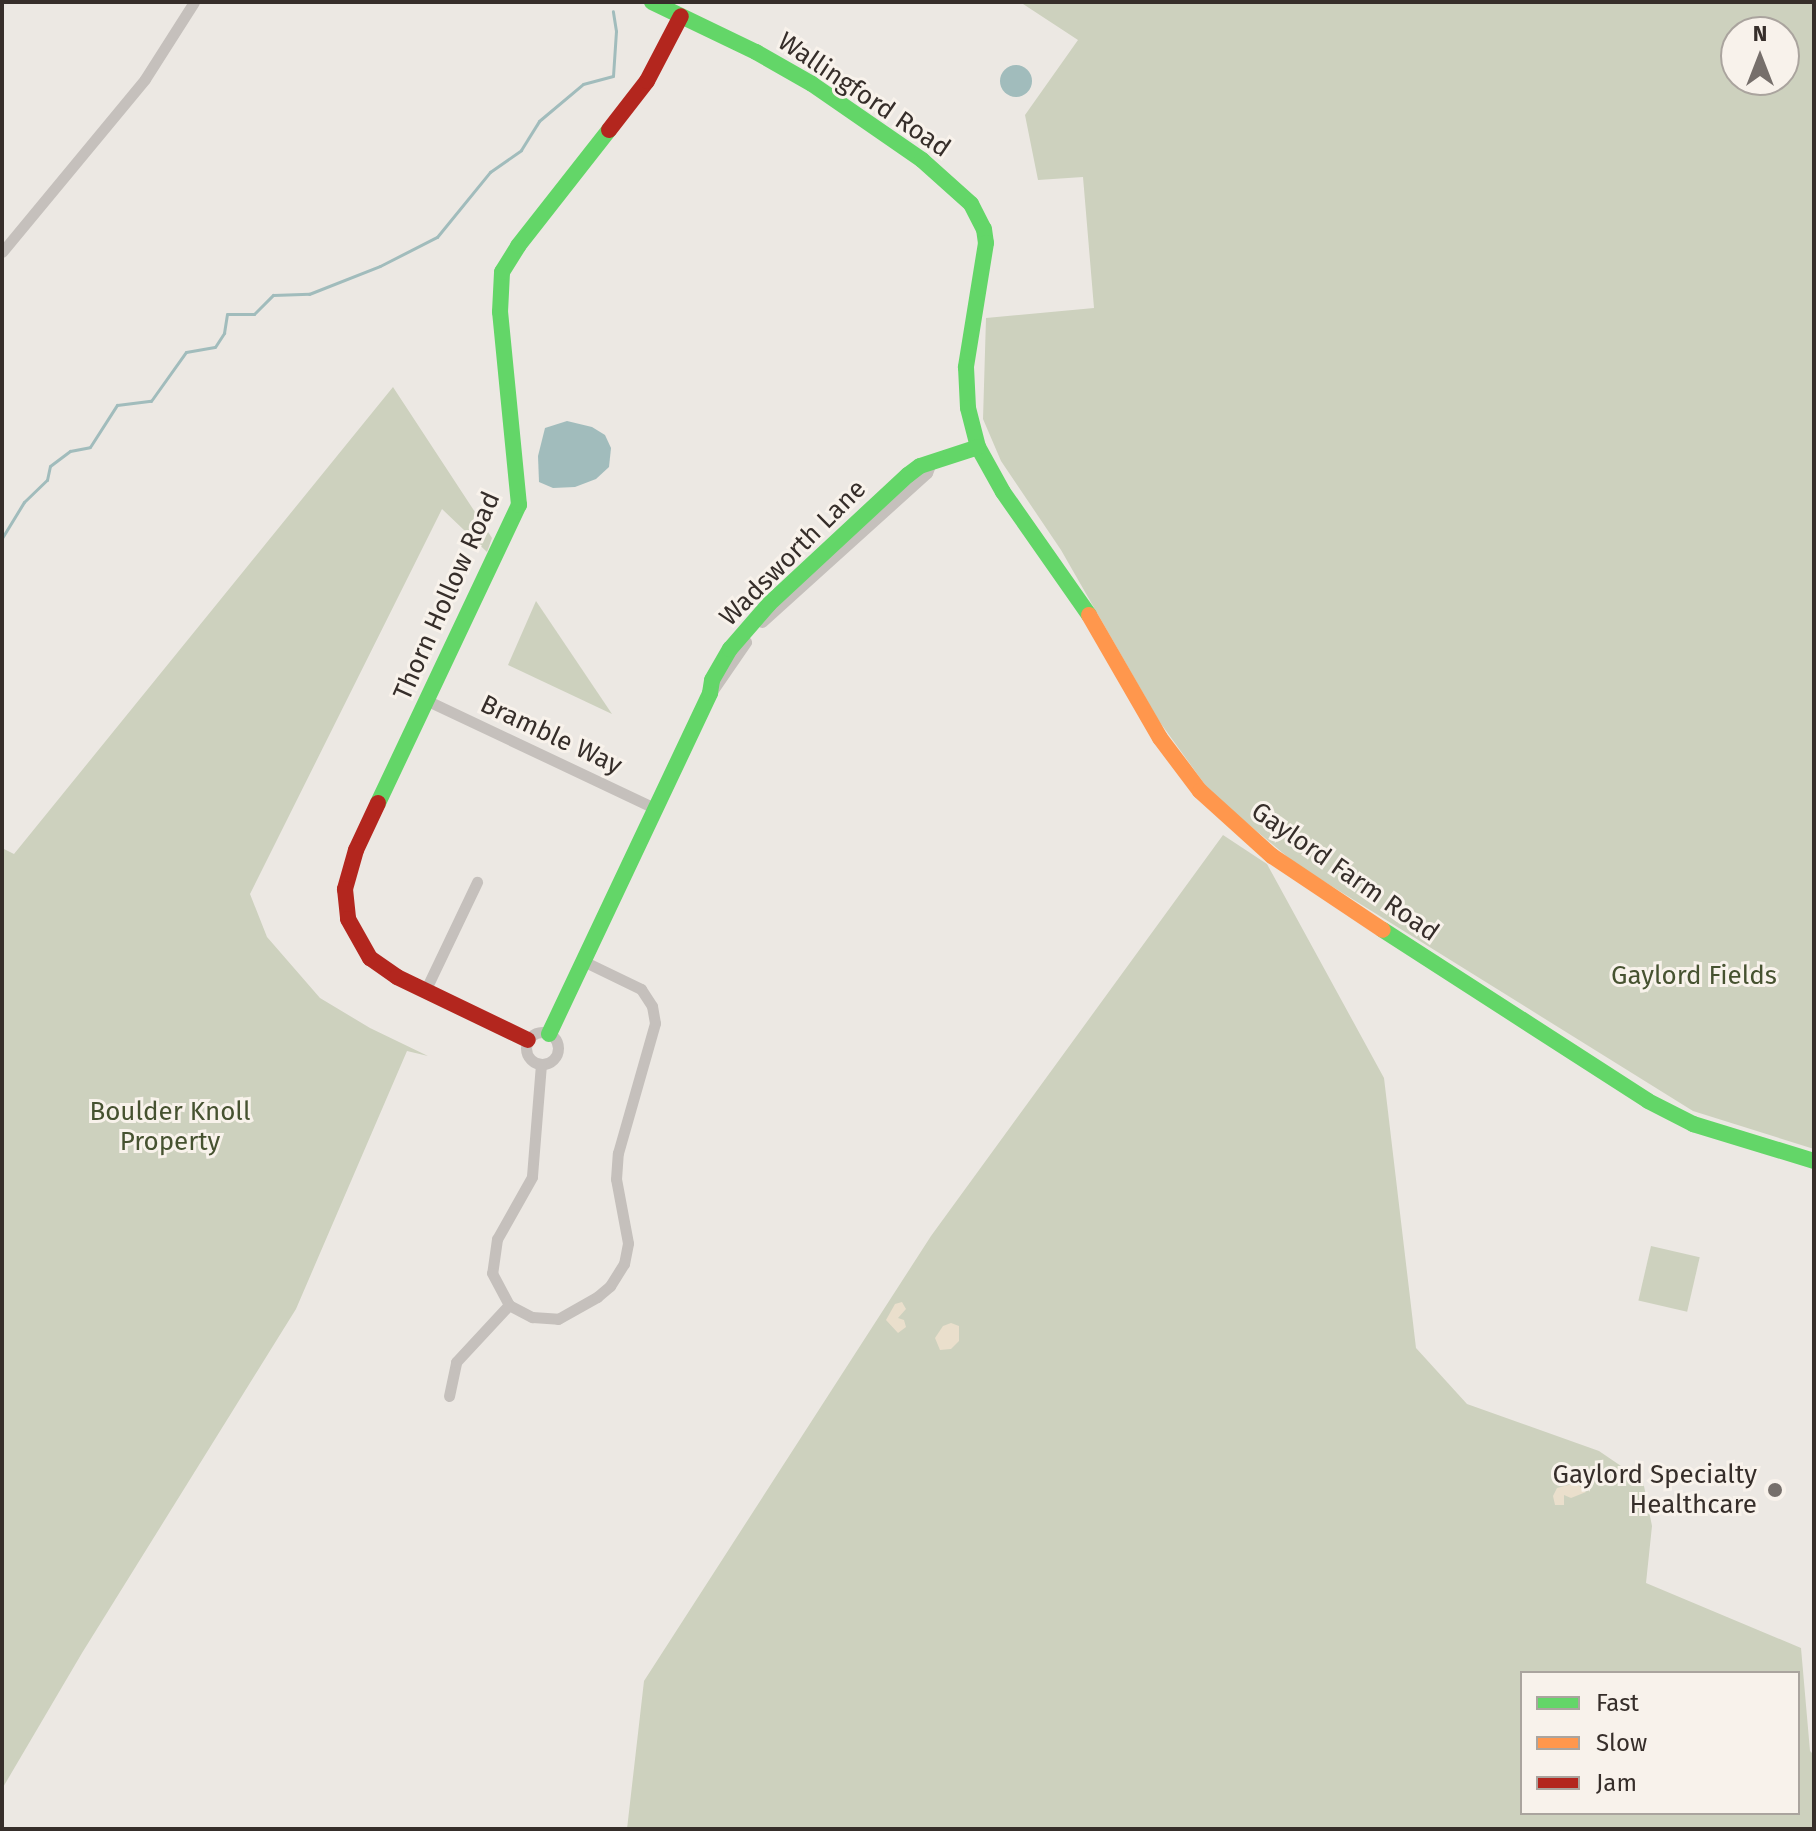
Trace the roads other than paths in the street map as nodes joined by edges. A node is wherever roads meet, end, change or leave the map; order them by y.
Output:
1 (194, 2) edge
2 (652, 2) edge
3 (681, 16) junction
4 (2, 252) edge
5 (983, 278) joint
6 (978, 447) junction
7 (428, 701) junction
8 (656, 809) junction
9 (477, 882) dead end
10 (583, 961) junction
11 (425, 991) junction
12 (549, 1034) junction
13 (528, 1040) junction
14 (541, 1064) junction
15 (1814, 1161) edge
16 (509, 1305) junction
17 (449, 1396) dead end

1 - 4 street
2 - 3 street, Wallingford Road
3 - 5 street, Wallingford Road
3 - 7 street, Thorn Hollow Road
5 - 6 street, Gaylord Farm Road
6 - 8 street, Wadsworth Lane
6 - 15 street, Gaylord Farm Road
7 - 8 street, Bramble Way
7 - 11 street, Thorn Hollow Road
8 - 10 street, Wadsworth Lane
9 - 11 street
10 - 12 street, Wadsworth Lane
10 - 16 street
11 - 13 street, Thorn Hollow Road
12 - 13 street
12 - 14 street
13 - 14 street
14 - 16 street
16 - 17 street

